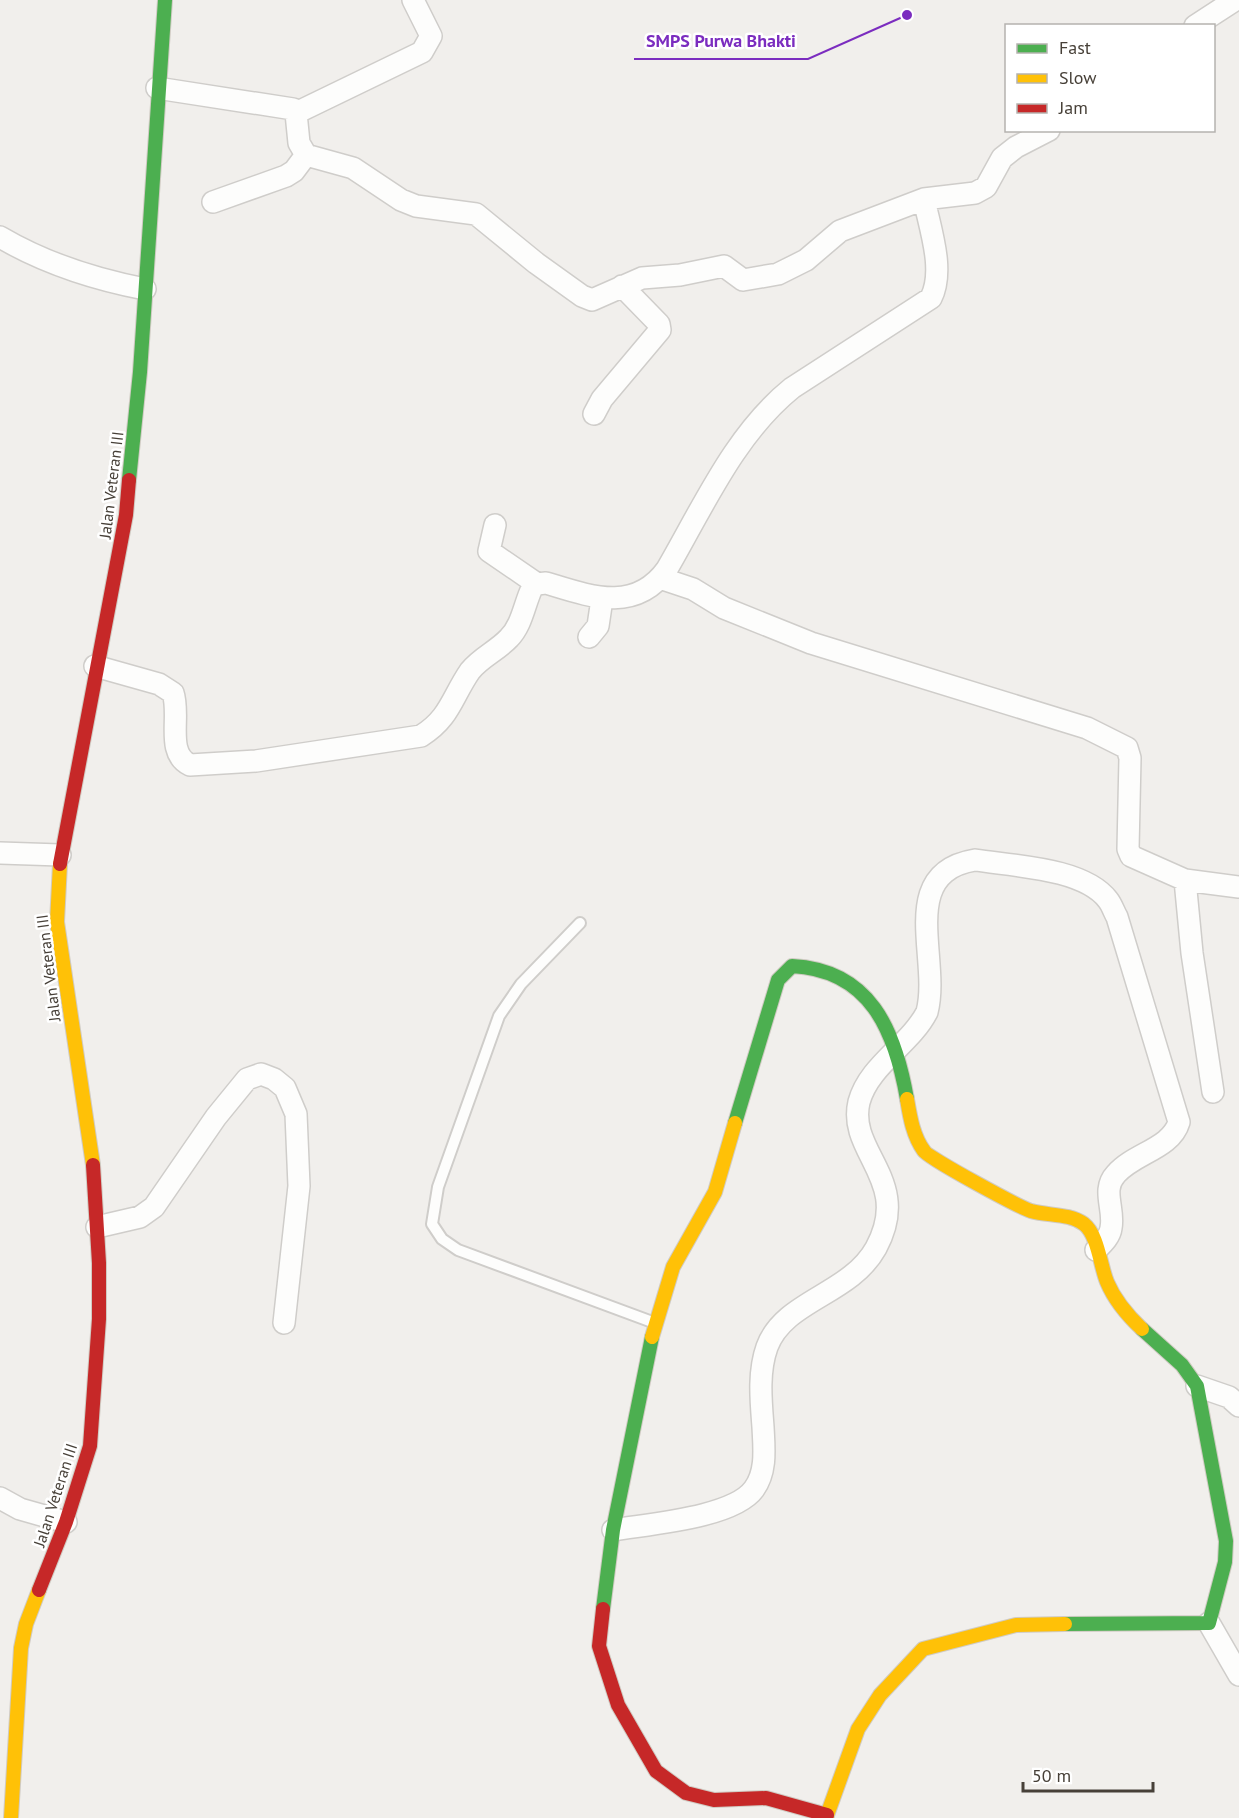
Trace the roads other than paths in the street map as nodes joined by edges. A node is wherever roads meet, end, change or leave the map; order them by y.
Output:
1 (165, 0) edge
2 (413, 0) edge
3 (1235, 0) edge
4 (1201, 15) edge
5 (157, 88) junction
6 (296, 113) junction
7 (1045, 132) edge
8 (306, 155) junction
9 (924, 199) junction
10 (213, 202) dead end
11 (0, 237) edge
12 (622, 286) junction
13 (145, 289) junction
14 (594, 414) dead end
15 (495, 525) dead end
16 (660, 578) junction
17 (537, 584) junction
18 (602, 598) junction
19 (589, 637) dead end
20 (95, 666) junction
21 (0, 853) edge
22 (60, 855) junction
23 (1185, 880) junction
24 (1239, 887) edge
25 (580, 923) dead end
26 (895, 1049) junction
27 (1213, 1092) dead end
28 (97, 1227) junction
29 (1096, 1250) junction
30 (284, 1323) dead end
31 (655, 1323) junction
32 (1197, 1386) junction
33 (1239, 1406) edge
34 (0, 1498) edge
35 (66, 1522) junction
36 (613, 1530) junction
37 (1209, 1623) junction
38 (1239, 1675) edge
39 (733, 1808) edge
40 (826, 1816) edge
41 (11, 1818) edge

1 - 5 street, Jalan Veteran III
2 - 6 street
3 - 4 street
5 - 6 street
5 - 13 street, Jalan Veteran III
6 - 8 street
7 - 9 street
8 - 10 street
8 - 12 street
9 - 12 street
9 - 16 street
11 - 13 street
12 - 14 street
13 - 20 street, Jalan Veteran III
15 - 17 street
16 - 18 street
16 - 23 street
17 - 18 street
17 - 20 street
18 - 19 street
20 - 22 street, Jalan Veteran III
21 - 22 street
22 - 28 street, Jalan Veteran III
23 - 24 street
23 - 27 street
25 - 31 lane
26 - 29 street
26 - 29 street
26 - 31 street
26 - 36 street
28 - 30 street
28 - 35 street, Jalan Veteran III
29 - 32 street
31 - 36 street
32 - 33 street
32 - 37 street
34 - 35 street
35 - 41 street, Jalan Veteran III
36 - 39 street
37 - 38 street
37 - 40 street
39 - 40 street

